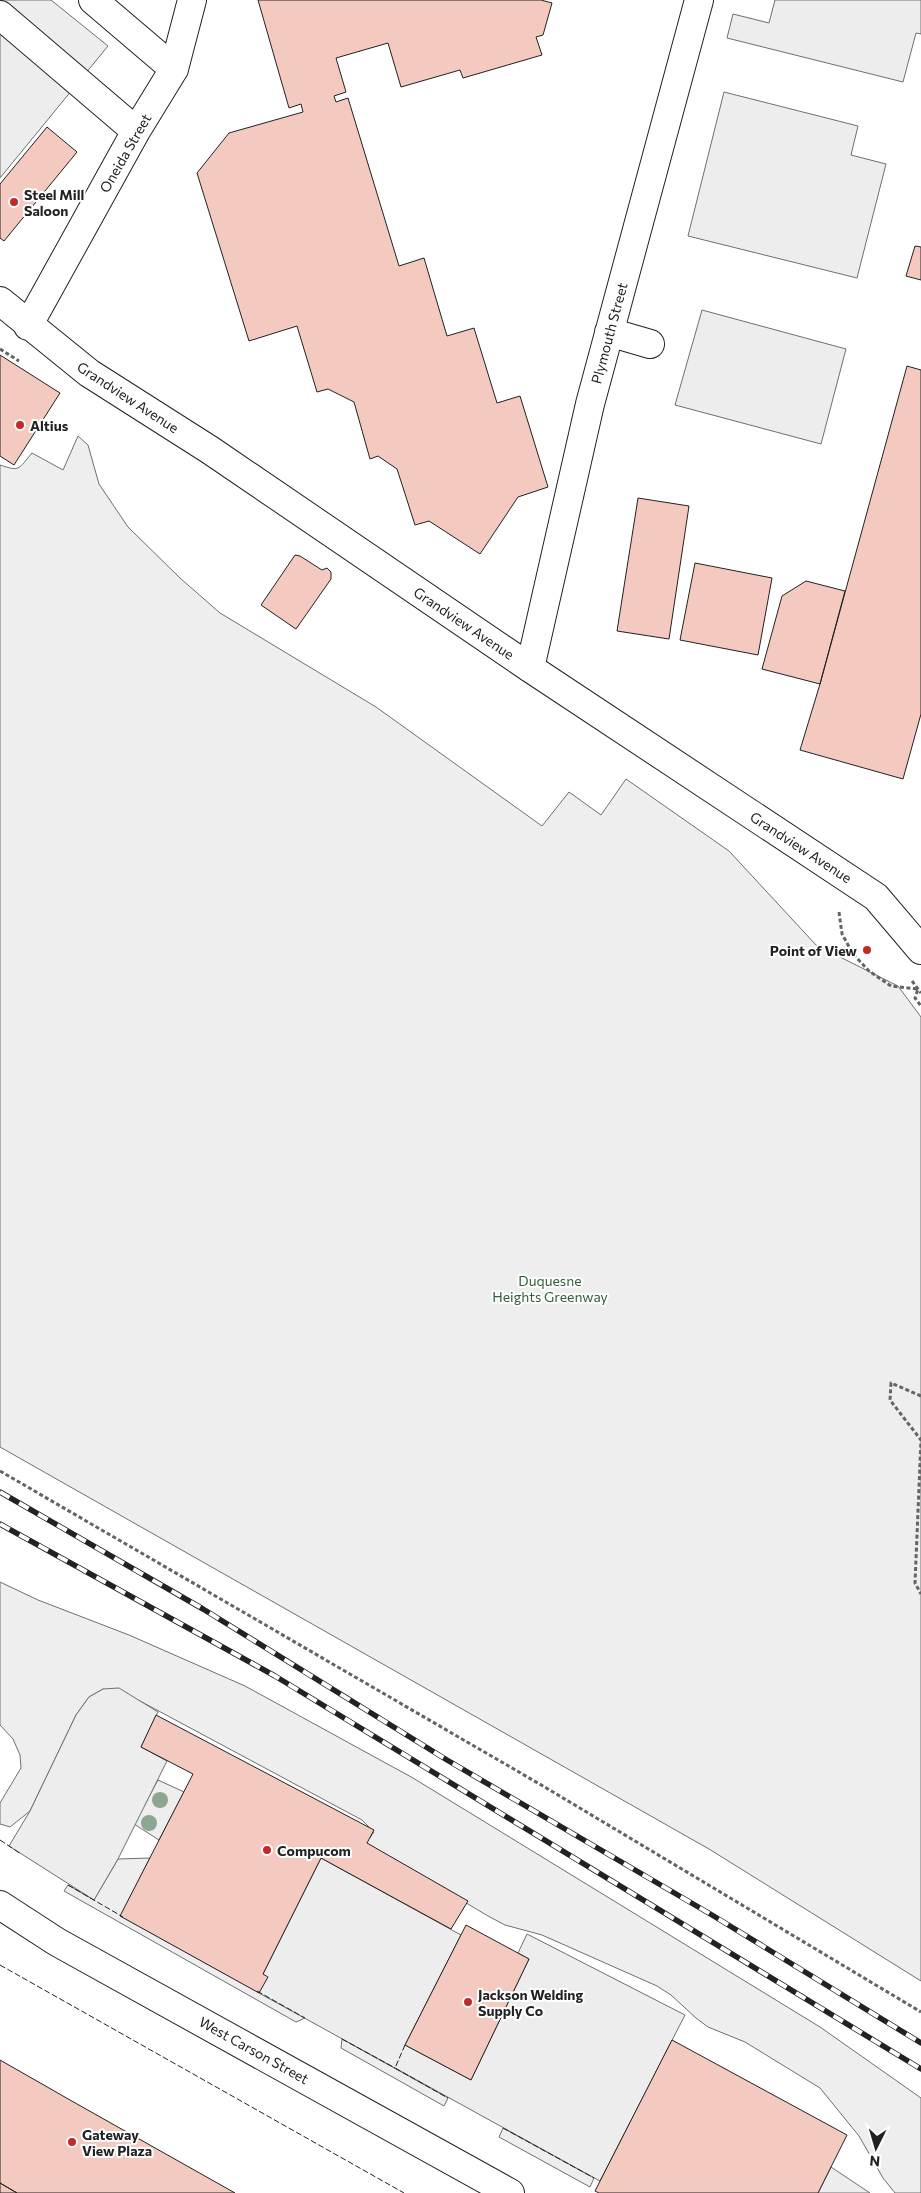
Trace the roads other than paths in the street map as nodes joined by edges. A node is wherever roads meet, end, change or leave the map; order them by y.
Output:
1 (93, 0) edge
2 (192, 0) edge
3 (699, 0) edge
4 (0, 15) edge
5 (174, 69) junction
6 (136, 131) junction
7 (0, 302) edge
8 (28, 326) junction
9 (610, 332) junction
10 (650, 344) dead end
11 (530, 668) junction
12 (921, 950) edge
13 (0, 1904) edge
14 (510, 2193) edge

1 - 5 street
2 - 5 street, Oneida Street
3 - 9 street, Plymouth Street
4 - 6 street
5 - 6 street, Oneida Street
6 - 8 street, Oneida Street
7 - 8 street, Grandview Avenue
8 - 11 street, Grandview Avenue
9 - 10 street
9 - 11 street, Plymouth Street
11 - 12 street, Grandview Avenue
13 - 14 street, West Carson Street

